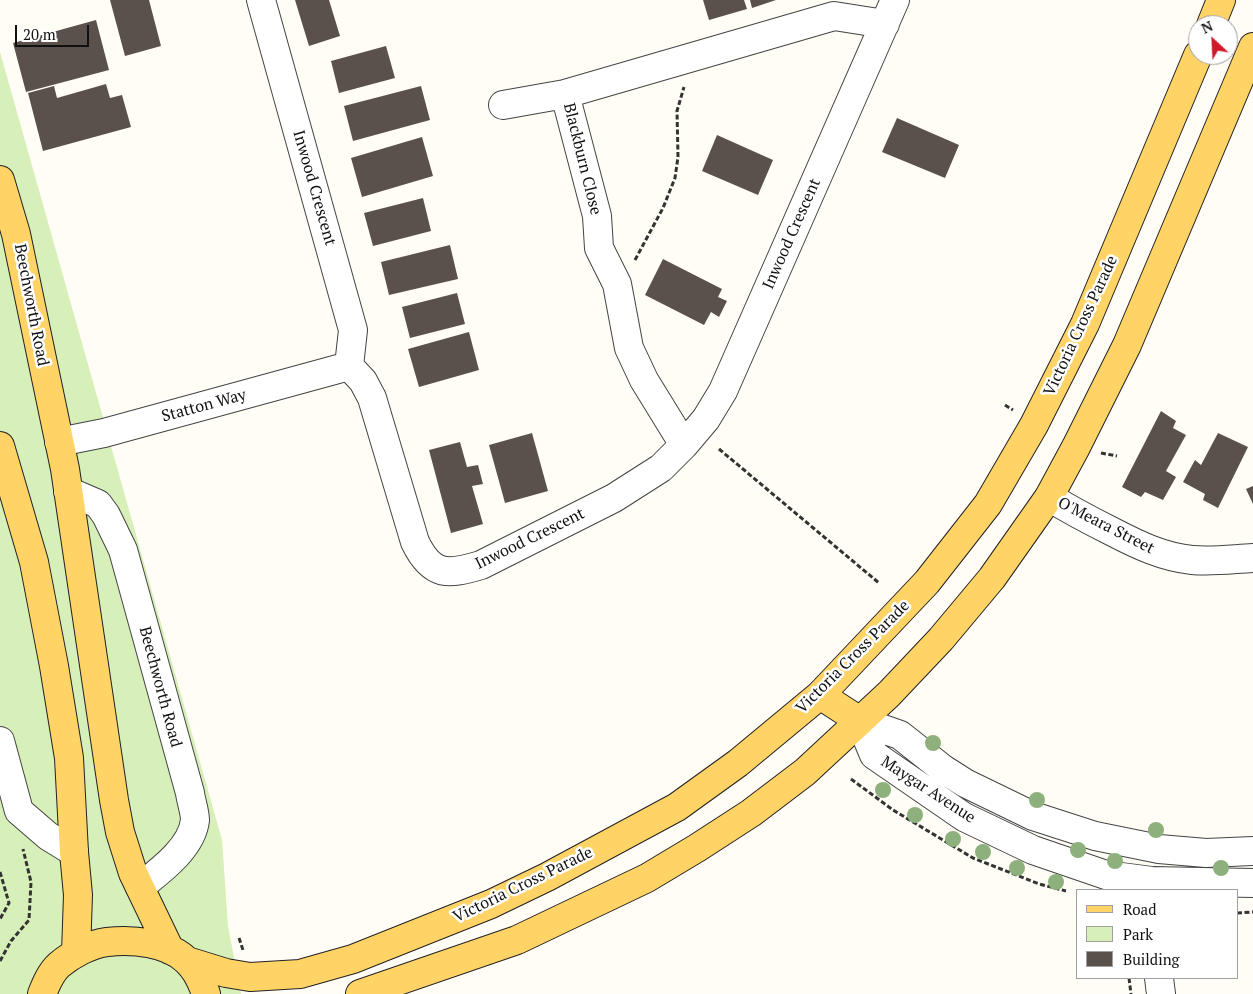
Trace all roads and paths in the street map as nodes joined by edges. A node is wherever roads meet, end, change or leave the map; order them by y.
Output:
1 (261, 0) edge
2 (1221, 0) edge
3 (890, 12) edge
4 (1214, 15) edge
5 (1253, 47) edge
6 (698, 55) junction
7 (1194, 65) edge
8 (565, 94) junction
9 (503, 104) dead end
10 (0, 180) edge
11 (8, 238) edge
12 (617, 284) junction
13 (349, 366) junction
14 (59, 442) junction
15 (684, 444) junction
16 (0, 446) edge
17 (719, 449) dead end
18 (68, 491) junction
19 (1049, 497) junction
20 (1253, 558) edge
21 (880, 583) dead end
22 (820, 695) junction
23 (860, 721) junction
24 (0, 741) edge
25 (19, 811) junction
26 (1159, 849) junction
27 (1253, 851) edge
28 (74, 852) junction
29 (0, 872) edge
30 (1253, 883) edge
31 (1152, 885) edge
32 (140, 887) junction
33 (1253, 912) edge
34 (1238, 913) edge
35 (0, 919) edge
36 (76, 953) junction
37 (179, 955) junction
38 (0, 961) edge
39 (1129, 979) edge
40 (1159, 979) edge
41 (38, 990) edge
42 (206, 994) edge
43 (360, 994) edge
44 (1131, 994) edge
45 (1161, 994) edge

1 - 13 street, Inwood Crescent
2 - 4 main road
3 - 6 street, Blackburn Close
3 - 15 street, Inwood Crescent
5 - 19 main road
6 - 8 street, Blackburn Close
6 - 12 path
7 - 22 main road, Victoria Cross Parade
8 - 9 street, Blackburn Close
8 - 12 street, Blackburn Close
10 - 11 main road, Beechworth Road
11 - 14 main road, Beechworth Road
12 - 15 street, Blackburn Close
13 - 14 street, Statton Way
13 - 15 street, Inwood Crescent
14 - 18 main road, Beechworth Road
16 - 28 main road
17 - 21 path
18 - 32 main road, Beechworth Road
18 - 32 street, Beechworth Road
19 - 20 street, O'Meara Street
19 - 23 main road
22 - 23 main road
22 - 37 main road, Victoria Cross Parade
23 - 26 street, Maygar Avenue
23 - 31 street, Maygar Avenue
23 - 43 main road
24 - 25 street
25 - 28 street
25 - 38 path
26 - 27 street, Maygar Avenue
26 - 31 street
28 - 36 main road
29 - 35 path
30 - 31 street, Maygar Avenue
32 - 37 main road, Beechworth Road
33 - 34 path
36 - 37 main road, Victoria Cross Parade
36 - 41 main road, Victoria Cross Parade
37 - 42 main road, Beechworth Road
39 - 44 path
40 - 45 street

